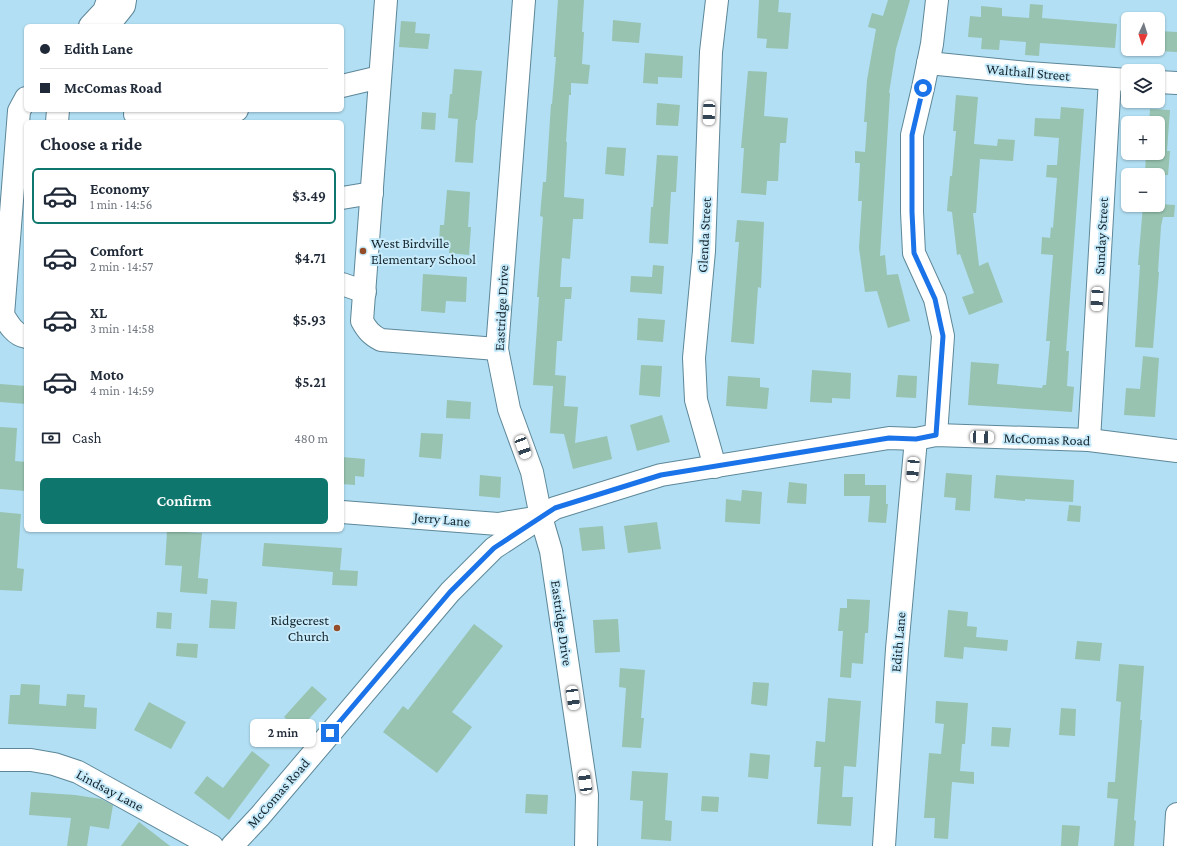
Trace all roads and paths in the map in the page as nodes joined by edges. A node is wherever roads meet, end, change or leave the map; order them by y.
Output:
1 (108, 0) edge
2 (125, 0) edge
3 (386, 0) edge
4 (524, 0) edge
5 (717, 0) edge
6 (937, 0) edge
7 (92, 24) edge
8 (110, 24) edge
9 (928, 63) junction
10 (380, 77) junction
11 (1119, 80) edge
12 (1165, 82) edge
13 (1177, 83) edge
14 (344, 86) edge
15 (24, 102) edge
16 (228, 112) edge
17 (135, 114) dead end
18 (170, 120) edge
19 (187, 120) edge
20 (372, 192) junction
21 (344, 198) edge
22 (344, 285) edge
23 (365, 292) junction
24 (2, 315) edge
25 (24, 337) edge
26 (497, 349) junction
27 (926, 437) junction
28 (1088, 440) junction
29 (1177, 451) edge
30 (715, 466) junction
31 (344, 512) edge
32 (541, 517) junction
33 (0, 760) edge
34 (1177, 814) edge
35 (212, 846) edge
36 (232, 846) edge
37 (586, 846) edge
38 (884, 846) edge
39 (1175, 846) edge

1 - 7 street
2 - 8 street
3 - 10 street
4 - 26 street, Eastridge Drive
5 - 30 street, Glenda Street
6 - 9 street, Edith Lane
9 - 11 street, Walthall Street
9 - 27 street, Edith Lane
10 - 14 street
10 - 20 street
11 - 28 street, Sunday Street
12 - 13 street
15 - 24 street
16 - 19 street
17 - 18 street
20 - 21 street
20 - 23 street
22 - 23 street
23 - 26 street
24 - 25 street
26 - 32 street, Eastridge Drive
27 - 28 street, McComas Road
27 - 30 street, McComas Road
27 - 38 street, Edith Lane
28 - 29 street, McComas Road
30 - 32 street, McComas Road
31 - 32 street, Jerry Lane
32 - 36 street, McComas Road
32 - 37 street, Eastridge Drive
33 - 35 street, Lindsay Lane
34 - 39 street

